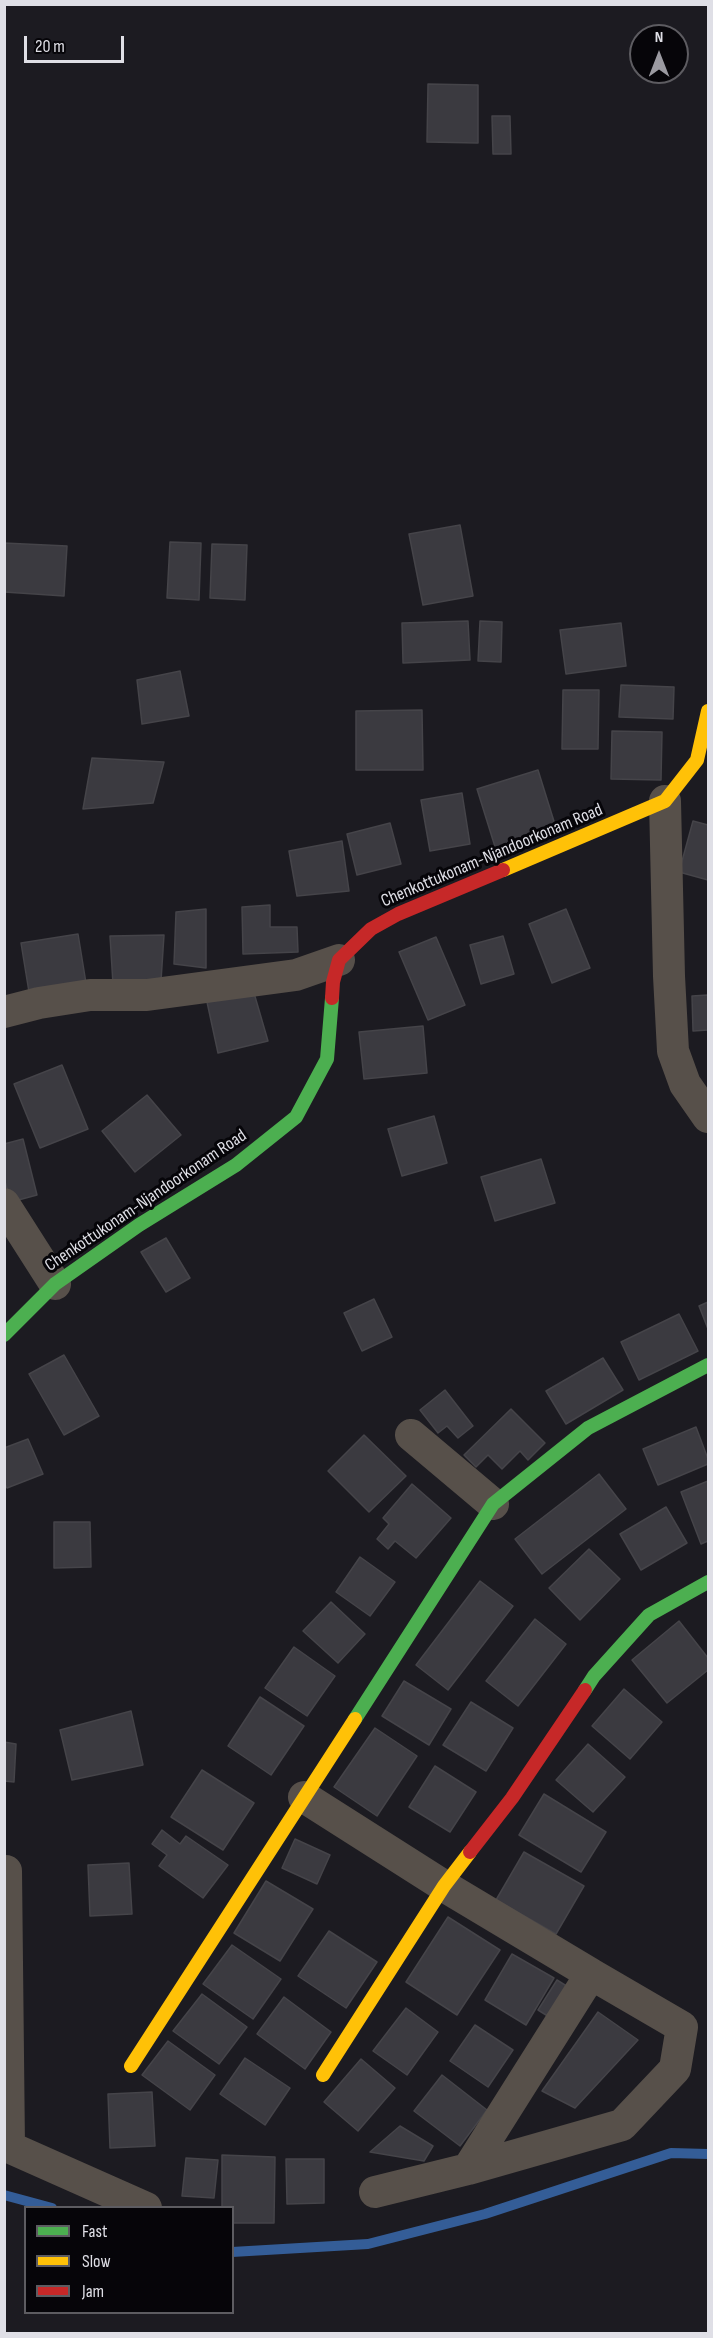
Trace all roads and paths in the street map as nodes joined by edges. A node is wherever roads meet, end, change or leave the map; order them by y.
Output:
1 (708, 711) edge
2 (665, 801) junction
3 (339, 960) junction
4 (4, 1012) edge
5 (708, 1117) edge
6 (4, 1204) edge
7 (55, 1284) junction
8 (4, 1335) edge
9 (708, 1365) edge
10 (411, 1435) dead end
11 (493, 1504) junction
12 (708, 1582) edge
13 (304, 1797) junction
14 (6, 1871) edge
15 (444, 1886) junction
16 (591, 1974) junction
17 (131, 2066) dead end
18 (323, 2075) dead end
19 (7, 2146) edge
20 (468, 2169) junction
21 (375, 2192) dead end
22 (142, 2206) edge

1 - 2 street, Chenkottukonam-Njandoorkonam Road
2 - 3 street, Chenkottukonam-Njandoorkonam Road
2 - 5 street
3 - 4 street
3 - 7 street, Chenkottukonam-Njandoorkonam Road
6 - 7 street
7 - 8 street, Chenkottukonam-Njandoorkonam Road
9 - 11 street
10 - 11 street
11 - 13 street
12 - 15 street
13 - 15 street
13 - 17 street
14 - 19 street
15 - 16 street
15 - 18 street
16 - 20 street
16 - 20 street
19 - 22 street
20 - 21 street

